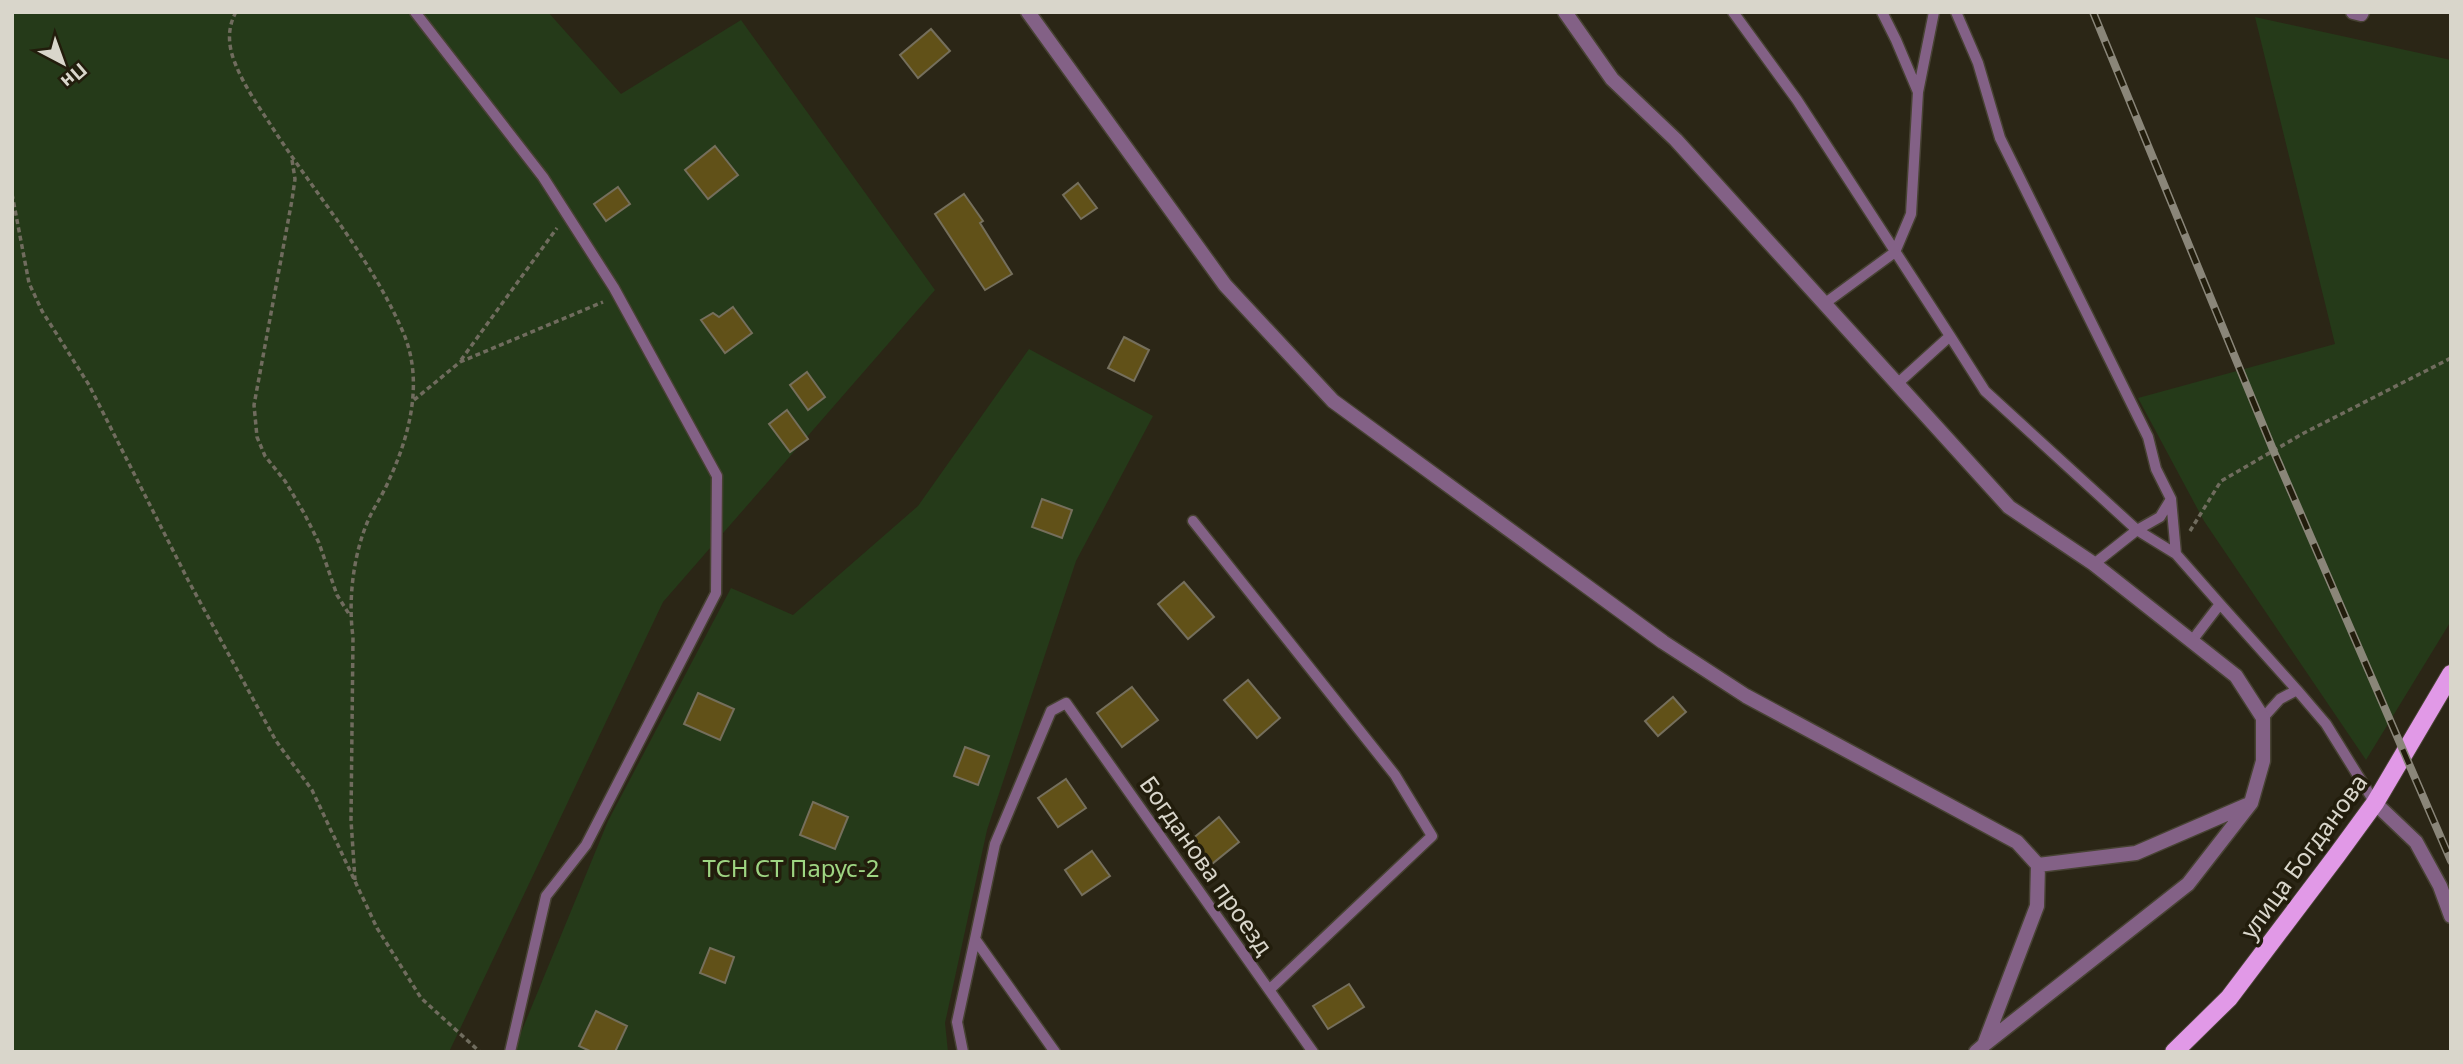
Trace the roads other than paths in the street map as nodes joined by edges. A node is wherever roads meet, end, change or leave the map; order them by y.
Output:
1 (415, 12) edge
2 (1028, 12) edge
3 (1565, 12) edge
4 (1733, 12) edge
5 (1882, 12) edge
6 (1934, 12) edge
7 (1956, 12) edge
8 (2353, 12) edge
9 (2362, 12) edge
10 (1919, 92) junction
11 (1895, 252) junction
12 (1824, 304) junction
13 (1950, 336) junction
14 (1897, 384) junction
15 (2171, 499) junction
16 (1193, 521) dead end
17 (2137, 530) junction
18 (2176, 554) junction
19 (2094, 564) junction
20 (2220, 604) junction
21 (2191, 642) junction
22 (2451, 674) edge
23 (2297, 690) junction
24 (2263, 718) junction
25 (2251, 803) junction
26 (2375, 803) junction
27 (2038, 865) junction
28 (2451, 916) edge
29 (975, 940) junction
30 (1269, 990) junction
31 (1980, 1048) edge
32 (510, 1052) edge
33 (963, 1052) edge
34 (1055, 1052) edge
35 (1313, 1052) edge
36 (2174, 1052) edge

1 - 32 lane
2 - 27 street
3 - 12 street
4 - 11 lane
5 - 10 lane
6 - 10 lane
7 - 15 lane
8 - 9 street
10 - 11 lane
11 - 12 lane
11 - 13 lane
12 - 14 street
13 - 14 lane
13 - 17 lane
14 - 19 street
15 - 17 lane
15 - 18 lane
16 - 30 lane
17 - 18 lane
17 - 19 lane
18 - 20 lane
19 - 21 street
20 - 21 lane
20 - 23 lane
21 - 24 street
22 - 26 main road, улица Богданова
23 - 24 lane
23 - 26 lane
24 - 25 street
25 - 27 street
25 - 31 street
26 - 28 street
26 - 36 main road, улица Богданова
27 - 31 street
29 - 30 lane, Богданова проезд
29 - 33 lane
29 - 34 lane
30 - 35 lane, Богданова проезд

